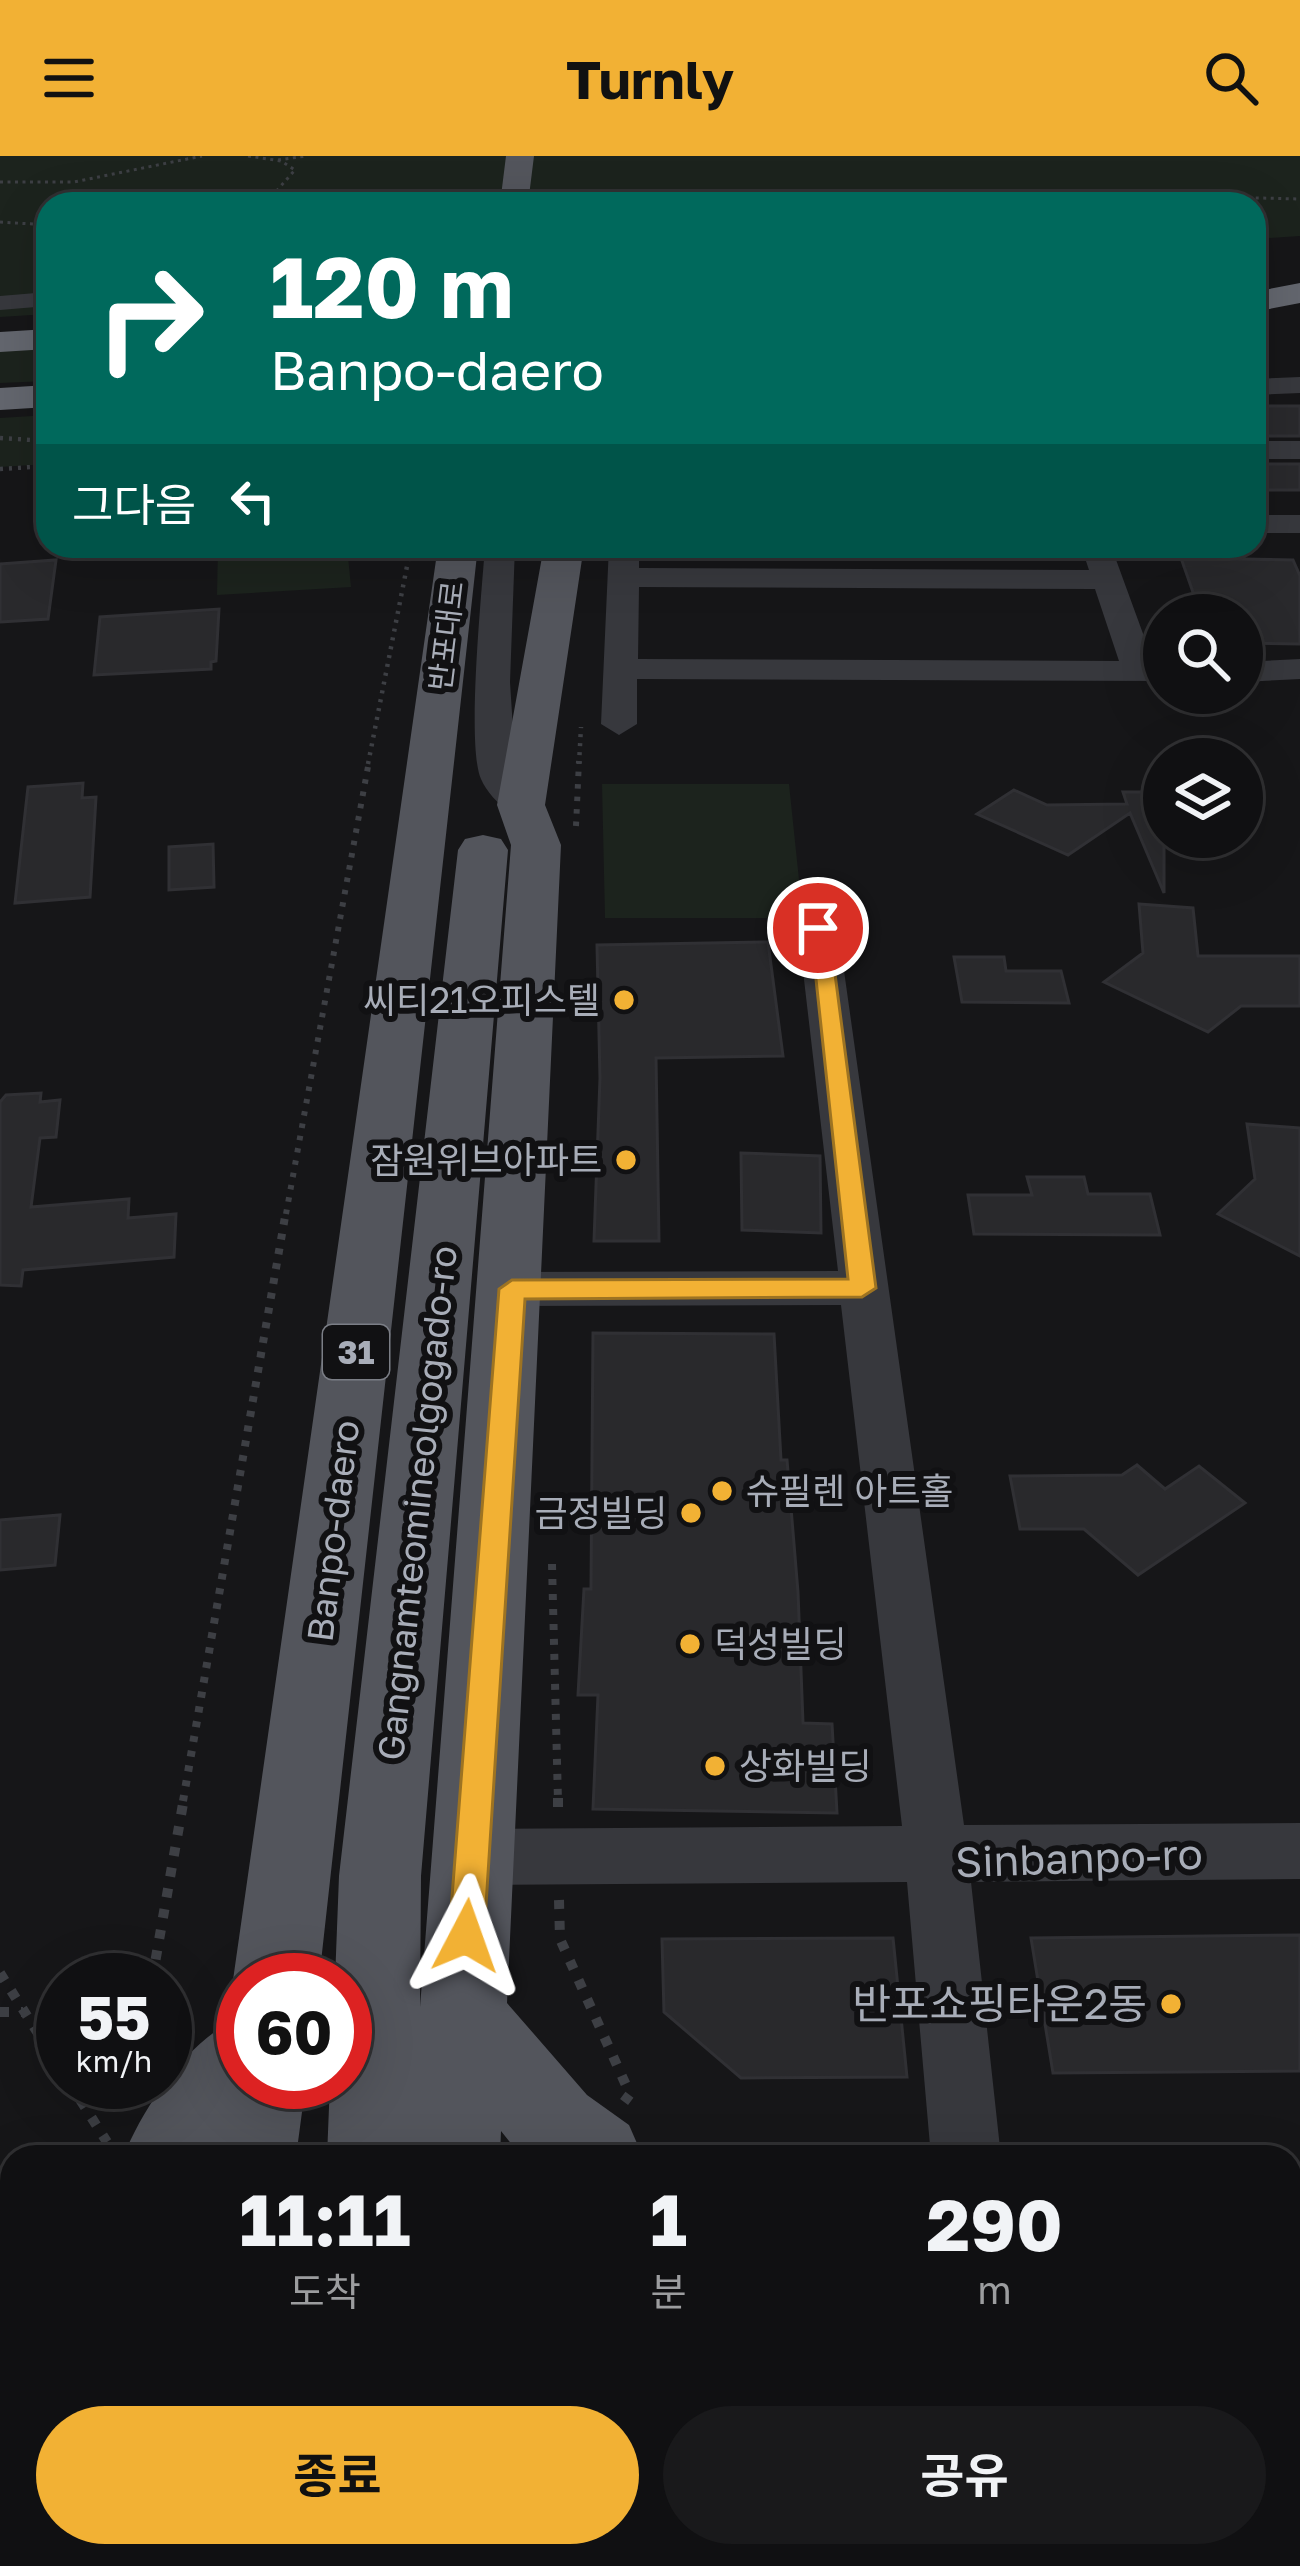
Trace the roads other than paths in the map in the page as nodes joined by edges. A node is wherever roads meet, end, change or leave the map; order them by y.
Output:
1 (520, 156) edge
2 (516, 192) edge
3 (1300, 293) edge
4 (36, 300) edge
5 (1266, 300) edge
6 (0, 303) edge
7 (1300, 326) edge
8 (1266, 329) edge
9 (36, 334) edge
10 (0, 336) edge
11 (1300, 385) edge
12 (36, 386) edge
13 (1266, 386) edge
14 (0, 388) edge
15 (36, 397) edge
16 (0, 399) edge
17 (36, 409) edge
18 (0, 411) edge
19 (1266, 450) edge
20 (1300, 451) edge
21 (1266, 524) edge
22 (1300, 524) edge
23 (457, 558) edge
24 (499, 558) edge
25 (561, 558) edge
26 (1100, 558) edge
27 (624, 562) edge
28 (1108, 580) junction
29 (494, 599) junction
30 (1143, 652) edge
31 (623, 669) junction
32 (1300, 669) edge
33 (1143, 671) edge
34 (1263, 671) edge
35 (439, 704) junction
36 (619, 724) dead end
37 (502, 828) junction
38 (818, 928) dead end
39 (862, 1288) junction
40 (474, 1297) junction
41 (1300, 1851) edge
42 (938, 1856) junction
43 (472, 1857) junction
44 (279, 1953) edge
45 (461, 2015) junction
46 (216, 2082) edge
47 (257, 2109) edge
48 (613, 2126) edge
49 (144, 2145) edge
50 (252, 2145) edge
51 (374, 2145) edge
52 (455, 2145) edge
53 (964, 2145) edge

1 - 2 main road
3 - 5 highway
4 - 6 street
7 - 8 highway
9 - 10 highway
11 - 13 street
12 - 14 highway
15 - 16 highway
17 - 18 highway
19 - 20 street
21 - 22 street
23 - 35 main road, 반포대로 / 31
24 - 29 street
25 - 37 main road, 31
26 - 28 street
27 - 28 street
27 - 31 street
28 - 30 street
29 - 35 street
29 - 37 street
31 - 33 street
31 - 36 street
32 - 34 street
35 - 37 main road, 31
35 - 44 main road, Banpo-daero / 31
37 - 40 main road, 31
38 - 39 street
39 - 40 street
39 - 42 street
40 - 43 main road, 31
40 - 51 main road, Gangnamteomineolgogado-ro / 31
41 - 42 street, Sinbanpo-ro
42 - 43 street
42 - 53 street, Sinbanpo-ro
43 - 45 main road, 31
45 - 48 main road
45 - 52 main road, 31
46 - 49 main road
47 - 50 main road

